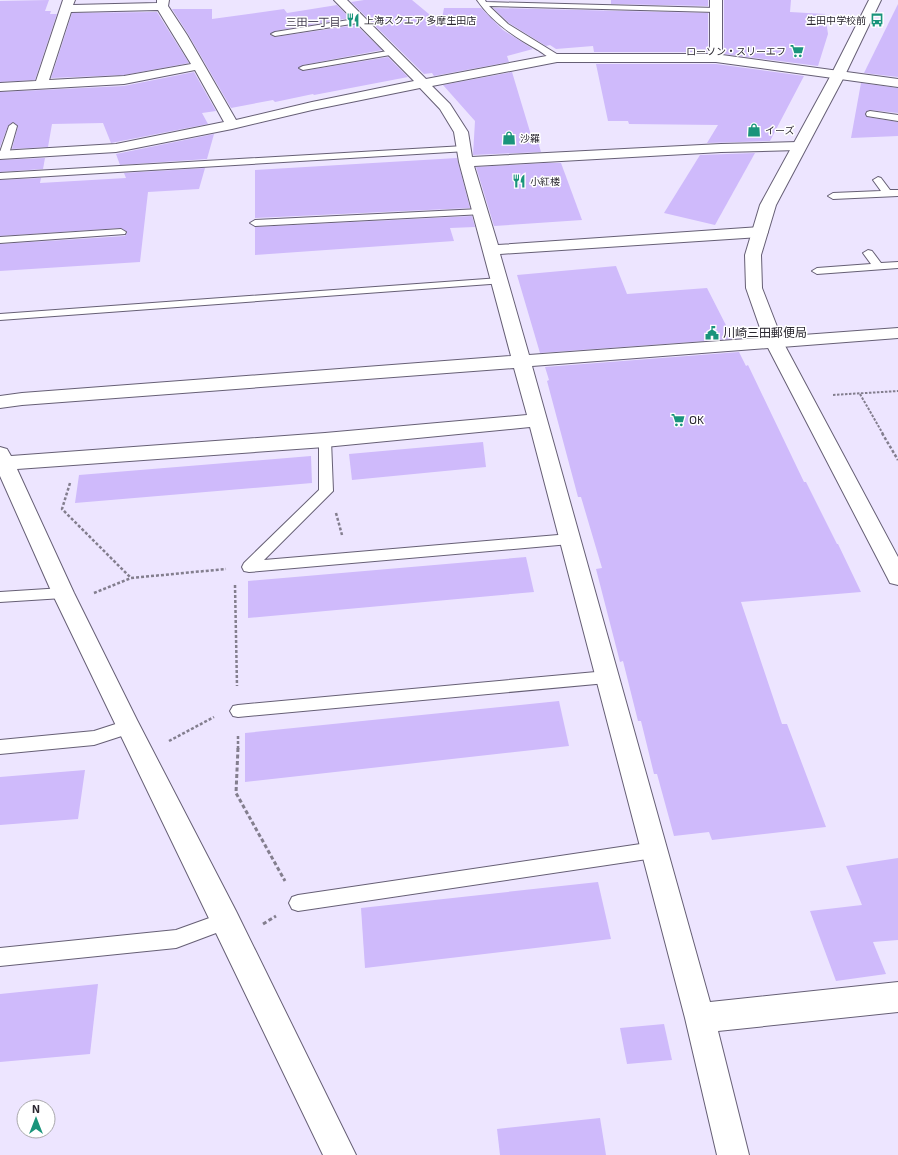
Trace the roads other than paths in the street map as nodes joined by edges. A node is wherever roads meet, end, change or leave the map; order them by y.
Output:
1 (340, 0) edge
2 (875, 0) edge
3 (482, 2) edge
4 (162, 3) edge
5 (68, 4) edge
6 (716, 5) edge
7 (361, 20) junction
8 (275, 34) dead end
9 (393, 52) junction
10 (557, 58) junction
11 (716, 58) junction
12 (198, 66) junction
13 (303, 68) dead end
14 (838, 75) junction
15 (898, 83) edge
16 (422, 84) junction
17 (41, 85) junction
18 (0, 87) edge
19 (870, 114) dead end
20 (898, 118) edge
21 (232, 125) junction
22 (13, 126) dead end
23 (798, 146) junction
24 (2, 154) edge
25 (465, 156) junction
26 (0, 176) edge
27 (878, 180) dead end
28 (898, 193) edge
29 (887, 194) junction
30 (833, 196) dead end
31 (480, 212) junction
32 (255, 223) dead end
33 (121, 232) dead end
34 (760, 232) junction
35 (0, 240) edge
36 (492, 250) junction
37 (868, 253) dead end
38 (898, 265) edge
39 (878, 267) junction
40 (817, 271) dead end
41 (500, 281) junction
42 (0, 317) edge
43 (898, 333) edge
44 (774, 342) junction
45 (522, 362) junction
46 (0, 402) edge
47 (538, 420) junction
48 (325, 440) junction
49 (2, 458) edge
50 (570, 539) junction
51 (898, 577) edge
52 (0, 597) edge
53 (65, 598) junction
54 (607, 677) junction
55 (238, 711) road end
56 (128, 727) junction
57 (0, 747) edge
58 (654, 850) junction
59 (298, 903) road end
60 (231, 930) junction
61 (0, 957) edge
62 (898, 997) edge
63 (700, 1018) junction
64 (340, 1155) edge
65 (733, 1155) edge

1 - 7 street
2 - 14 street
3 - 6 lane
3 - 10 lane
4 - 5 street
4 - 12 street
5 - 17 street
6 - 11 street
7 - 8 lane
7 - 9 street
9 - 13 lane
9 - 16 street
10 - 11 street
10 - 16 street
11 - 14 street
12 - 17 street
12 - 21 street
14 - 15 street
14 - 23 street
16 - 21 street
16 - 25 street
17 - 18 street
19 - 20 lane
21 - 24 street
22 - 24 lane
23 - 25 street
23 - 34 street
25 - 26 lane
25 - 31 street
27 - 29 lane
28 - 29 lane
29 - 30 lane
31 - 32 lane
31 - 36 street
33 - 35 lane
34 - 36 street
34 - 44 street
36 - 41 street
37 - 39 lane
38 - 39 lane
39 - 40 lane
41 - 42 lane
41 - 45 street
43 - 44 street
44 - 45 street
44 - 51 street
45 - 46 street
45 - 47 street
47 - 48 street
47 - 50 street
48 - 49 street
48 - 50 lane
49 - 53 street
50 - 54 street
52 - 53 lane
53 - 56 street
54 - 55 lane
54 - 58 street
56 - 57 lane
56 - 60 street
58 - 59 lane
58 - 63 street
60 - 61 lane
60 - 64 street
62 - 63 street
63 - 65 street

